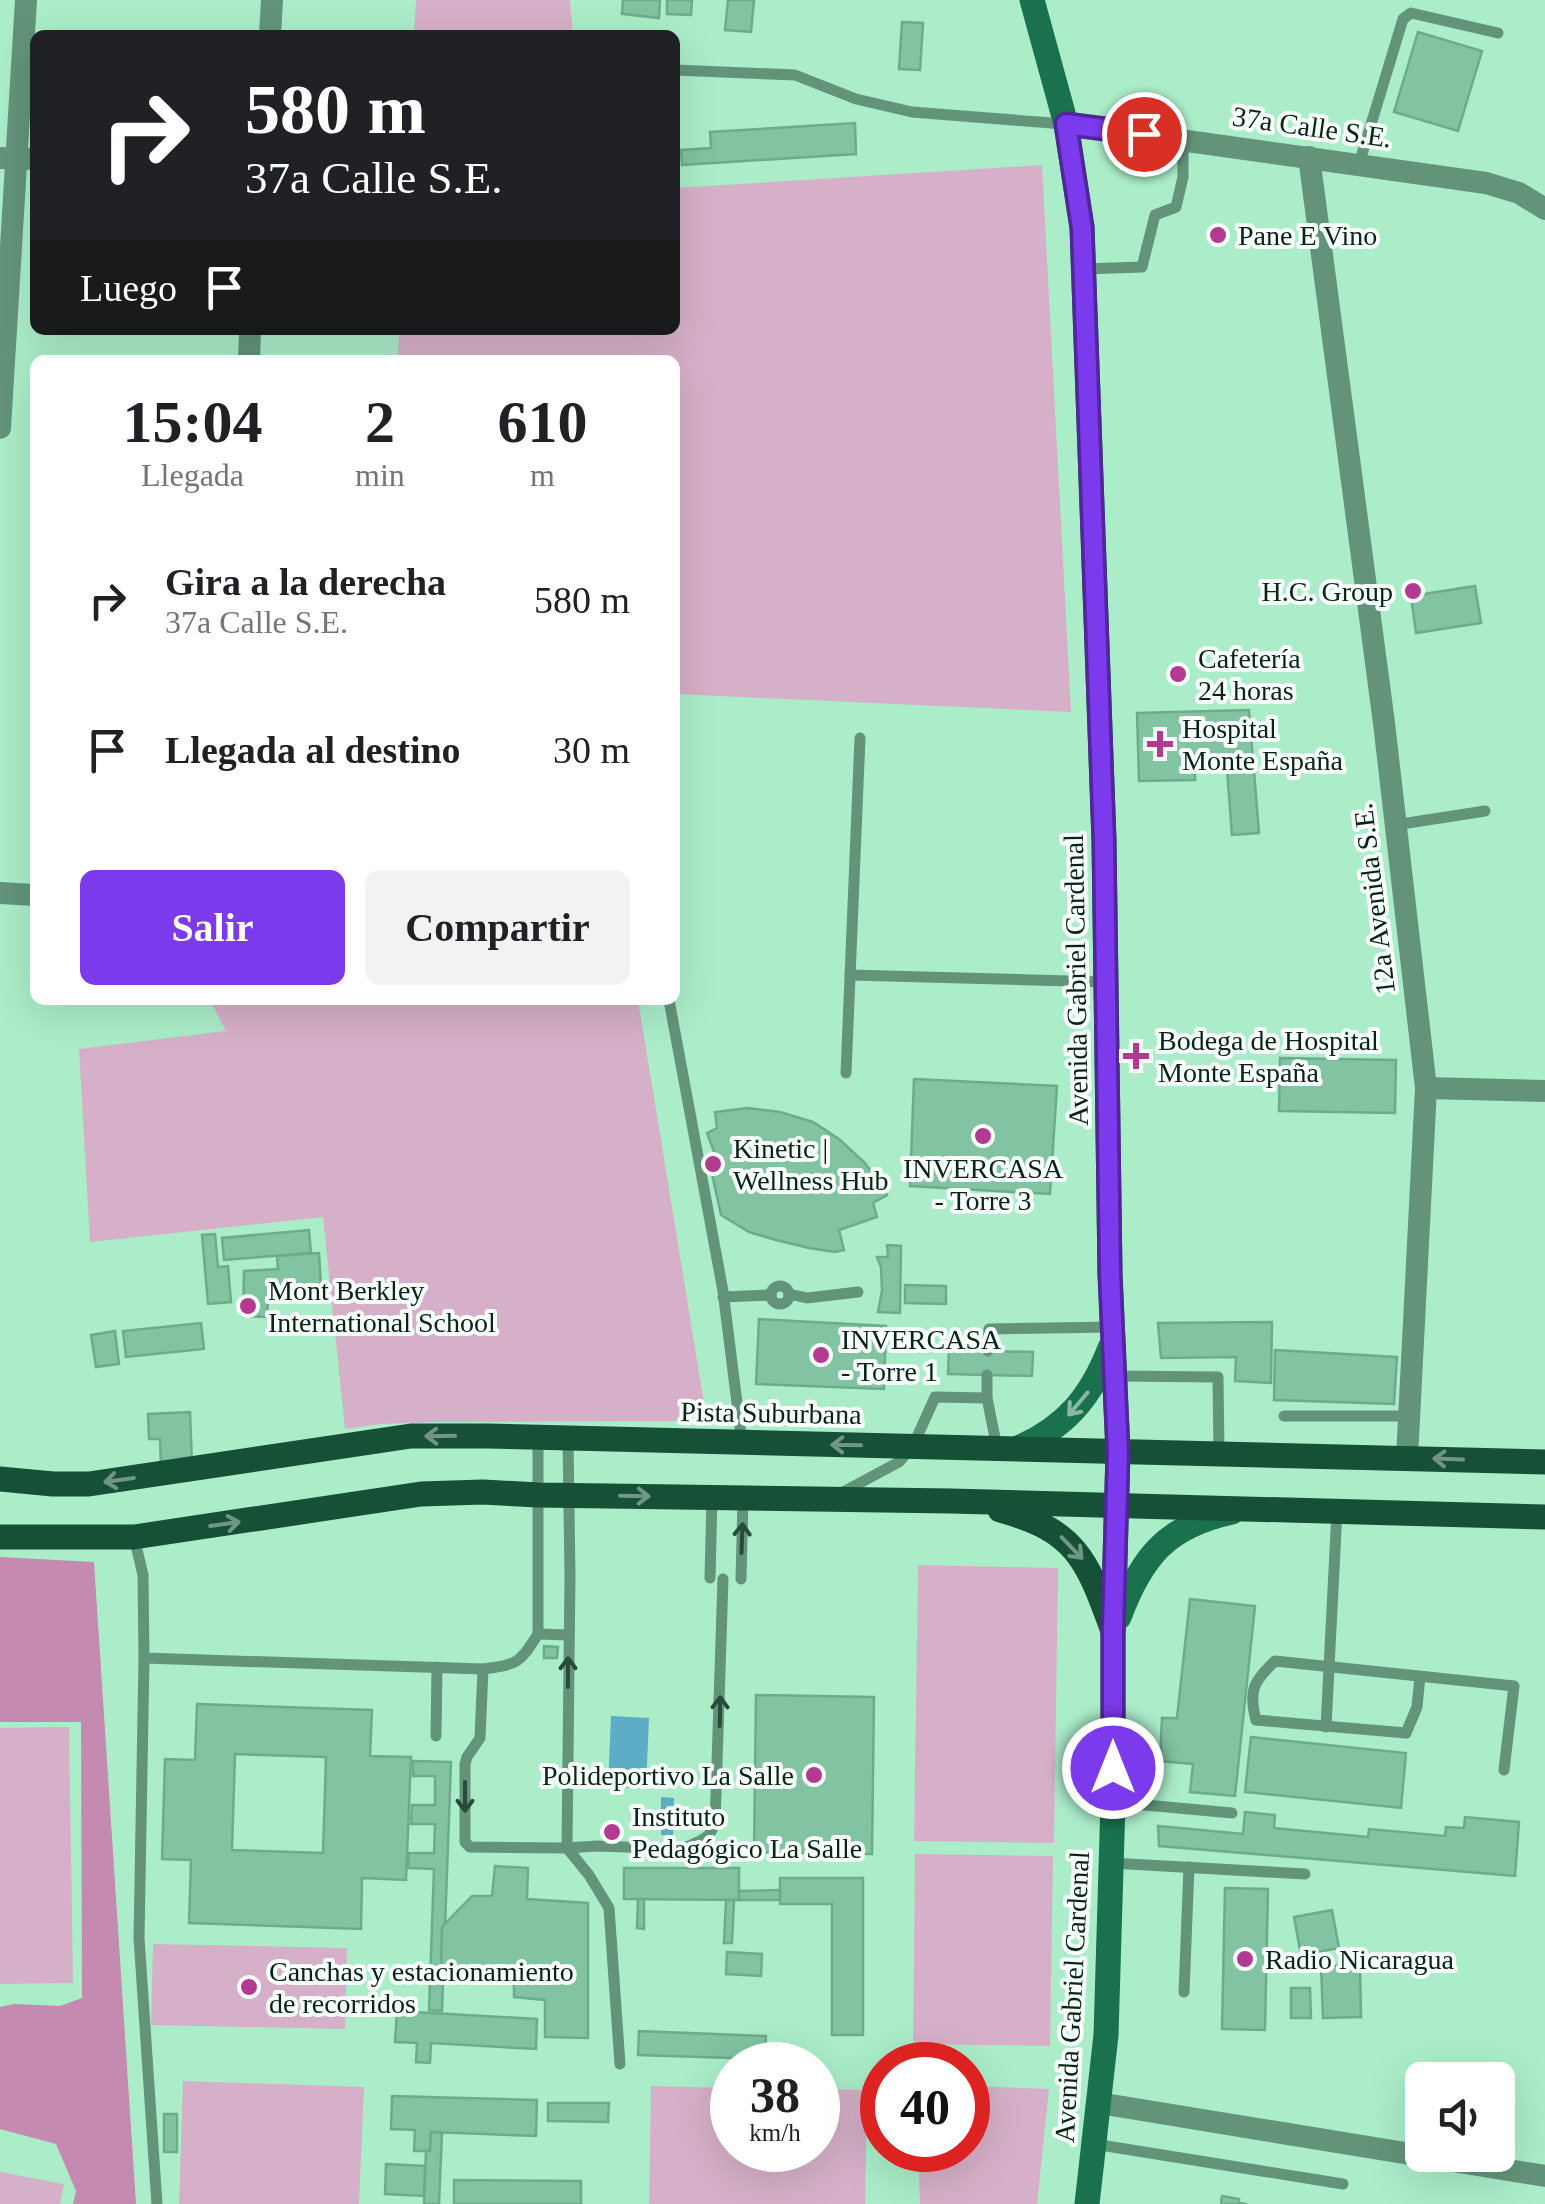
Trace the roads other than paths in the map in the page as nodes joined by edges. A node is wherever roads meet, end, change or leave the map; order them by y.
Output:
1 (26, 0) edge
2 (272, 0) edge
3 (1032, 0) edge
4 (270, 30) edge
5 (1498, 33) dead end
6 (680, 70) edge
7 (1066, 124) junction
8 (1183, 140) junction
9 (1309, 157) junction
10 (18, 158) edge
11 (1360, 164) junction
12 (1545, 209) edge
13 (1084, 268) junction
14 (0, 428) edge
15 (860, 738) dead end
16 (1485, 811) dead end
17 (1396, 825) junction
18 (0, 893) edge
19 (30, 895) edge
20 (850, 974) junction
21 (1106, 982) junction
22 (670, 1005) edge
23 (846, 1073) dead end
24 (1426, 1088) junction
25 (1545, 1091) edge
26 (858, 1292) dead end
27 (724, 1297) junction
28 (1113, 1333) junction
29 (988, 1351) dead end
30 (987, 1374) dead end
31 (1115, 1376) junction
32 (987, 1398) junction
33 (1284, 1416) dead end
34 (1409, 1416) junction
35 (538, 1437) junction
36 (568, 1438) junction
37 (742, 1443) junction
38 (913, 1446) junction
39 (1007, 1448) junction
40 (1118, 1452) junction
41 (1219, 1454) junction
42 (1407, 1458) junction
43 (1545, 1462) edge
44 (0, 1478) edge
45 (538, 1496) junction
46 (569, 1496) junction
47 (712, 1497) junction
48 (744, 1498) junction
49 (825, 1499) junction
50 (951, 1501) junction
51 (1117, 1505) junction
52 (1251, 1508) junction
53 (1337, 1511) junction
54 (1545, 1516) edge
55 (0, 1536) edge
56 (134, 1537) junction
57 (742, 1579) dead end
58 (1113, 1631) junction
59 (538, 1634) junction
60 (568, 1635) junction
61 (144, 1658) junction
62 (1330, 1666) junction
63 (437, 1667) junction
64 (484, 1669) junction
65 (1420, 1676) junction
66 (1326, 1727) junction
67 (436, 1736) dead end
68 (1504, 1770) dead end
69 (1113, 1802) junction
70 (1232, 1813) dead end
71 (567, 1848) junction
72 (1111, 1863) junction
73 (1189, 1867) junction
74 (1304, 1874) dead end
75 (1184, 1992) dead end
76 (620, 2064) dead end
77 (1099, 2103) junction
78 (1094, 2144) junction
79 (1545, 2176) edge
80 (1343, 2184) dead end
81 (157, 2204) edge
82 (1087, 2204) edge

1 - 10 street
2 - 4 street
3 - 7 street, Avenida Gabriel Cardenal
5 - 11 lane
6 - 7 lane
7 - 8 street, 37a Calle S.E.
7 - 13 street, Avenida Gabriel Cardenal
8 - 9 street, 37a Calle S.E.
8 - 13 lane
9 - 11 street, 37a Calle S.E.
9 - 17 street, 12a Avenida S.E.
10 - 14 street
11 - 12 street, 37a Calle S.E.
13 - 21 street, Avenida Gabriel Cardenal
15 - 20 lane
16 - 17 lane
17 - 24 street, 12a Avenida S.E.
18 - 19 street
20 - 21 lane
20 - 23 lane
21 - 28 street, Avenida Gabriel Cardenal
22 - 27 lane
24 - 25 street
24 - 34 street, 12a Avenida S.E.
26 - 27 lane
27 - 37 lane
28 - 29 lane
28 - 31 street, Avenida Gabriel Cardenal
28 -> 39 street
30 - 32 lane
31 - 40 street, Avenida Gabriel Cardenal
31 - 41 lane
32 - 38 lane
32 - 39 lane
33 - 34 lane
34 - 42 street, 12a Avenida S.E.
35 - 36 main road, Pista Suburbana
35 -> 44 main road, Pista Suburbana
35 - 45 lane
36 - 37 main road, Pista Suburbana
36 - 46 lane
38 -> 37 main road, Pista Suburbana
38 - 39 main road, Pista Suburbana
38 - 49 lane
39 - 40 main road, Pista Suburbana
40 - 41 main road, Pista Suburbana
40 - 51 street, Avenida Gabriel Cardenal
41 - 42 main road, Pista Suburbana
43 -> 42 main road, Pista Suburbana
45 - 46 main road
56 -> 45 main road
45 - 59 lane
46 -> 47 main road
46 - 60 lane
47 - 48 main road
71 -> 47 lane
48 - 49 main road
57 -> 48 lane
49 - 50 main road
50 - 51 main road
50 -> 58 main road
51 - 52 main road
51 - 58 street, Avenida Gabriel Cardenal
52 - 53 main road
52 - 58 street
53 - 54 main road
53 - 62 lane
55 - 56 main road
56 - 61 lane
58 - 69 street, Avenida Gabriel Cardenal
59 - 60 lane
59 - 64 lane
71 -> 60 lane
61 - 63 lane
61 - 81 lane
62 - 65 lane
62 - 66 lane
62 - 66 lane
63 - 64 lane
63 - 67 lane
64 -> 71 lane
65 - 66 lane
65 - 68 lane
69 - 70 lane
69 - 72 street, Avenida Gabriel Cardenal
71 - 76 lane
72 - 73 lane
72 - 77 street, Avenida Gabriel Cardenal
73 - 74 lane
73 - 75 lane
77 - 78 street, Avenida Gabriel Cardenal
77 - 79 street
78 - 80 lane
78 - 82 street, Avenida Gabriel Cardenal

